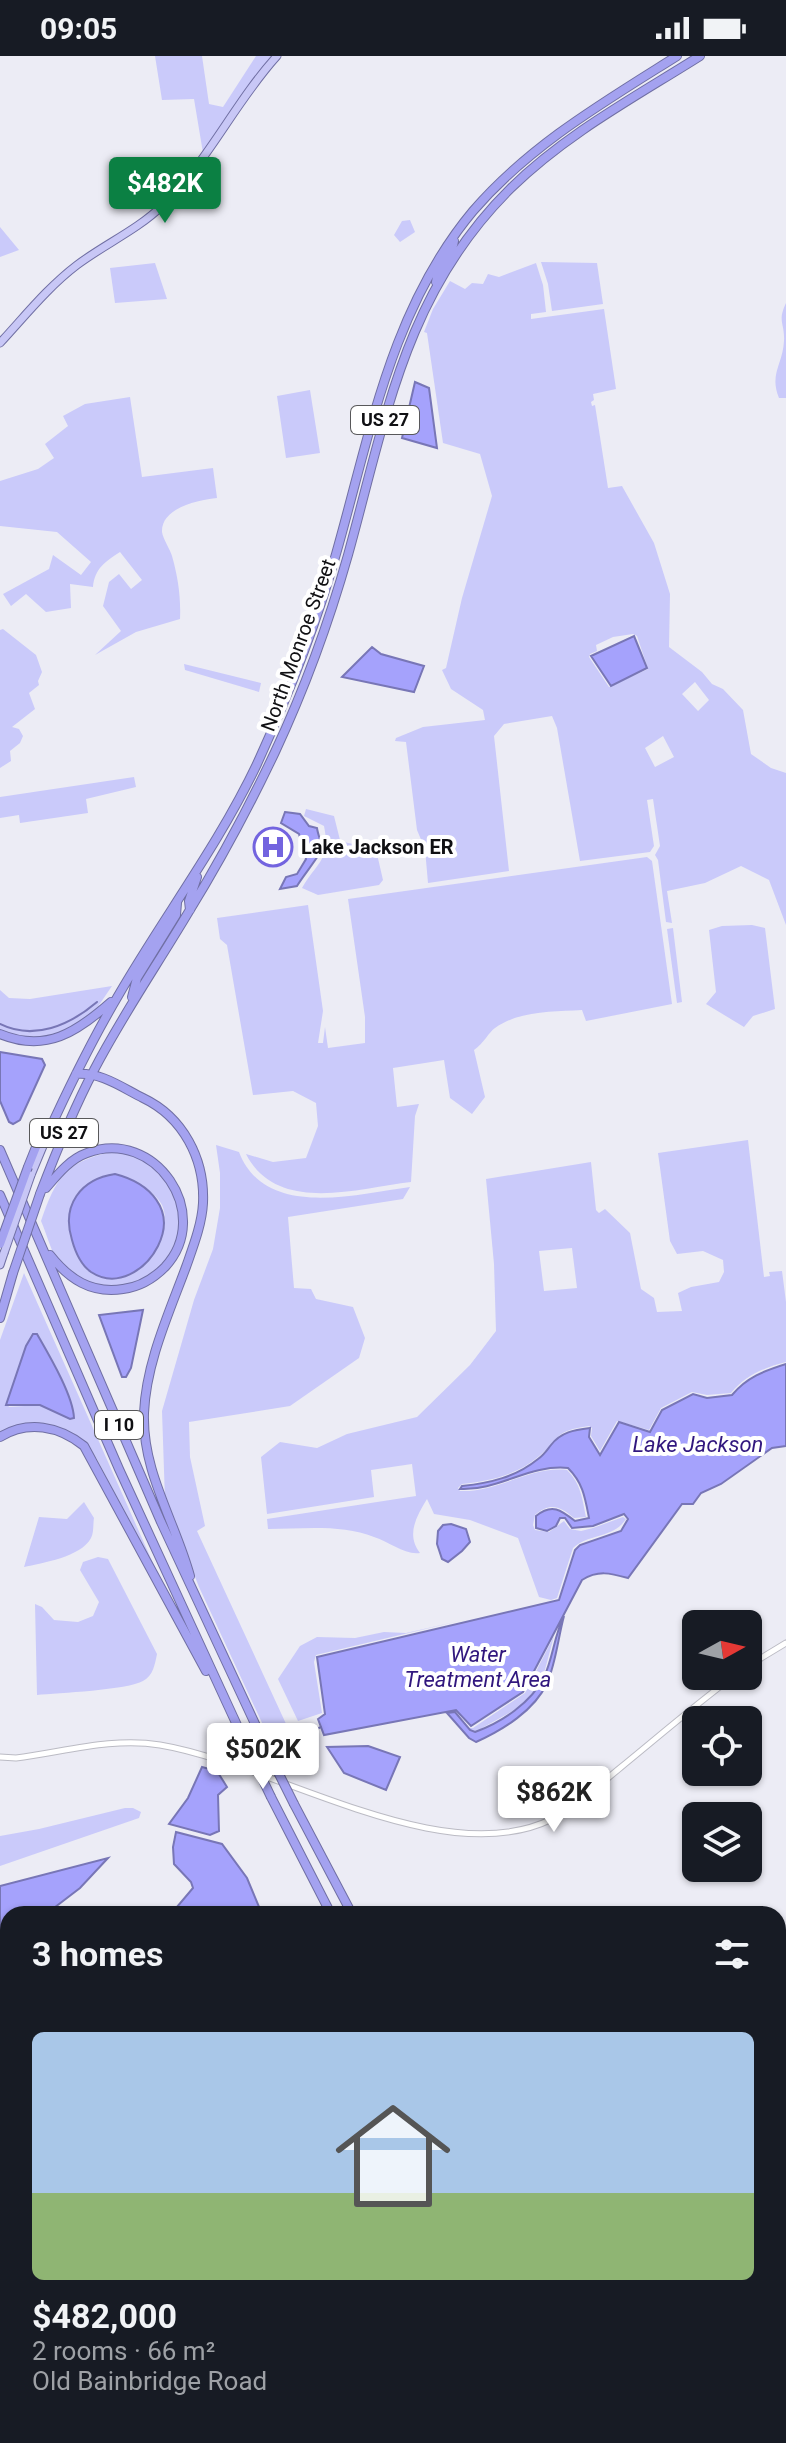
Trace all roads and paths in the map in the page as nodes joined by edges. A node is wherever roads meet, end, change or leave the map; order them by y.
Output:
1 (277, 56) edge
2 (677, 56) edge
3 (700, 56) edge
4 (453, 238) junction
5 (436, 287) junction
6 (0, 343) edge
7 (355, 483) junction
8 (367, 486) junction
9 (280, 711) junction
10 (292, 715) junction
11 (199, 870) junction
12 (177, 902) junction
13 (190, 910) junction
14 (117, 996) junction
15 (130, 1007) junction
16 (0, 1034) edge
17 (92, 1073) junction
18 (76, 1074) junction
19 (0, 1150) edge
20 (40, 1194) junction
21 (0, 1195) edge
22 (0, 1209) edge
23 (1, 1247) edge
24 (44, 1248) junction
25 (0, 1265) edge
26 (34, 1273) junction
27 (0, 1318) edge
28 (0, 1437) edge
29 (196, 1600) junction
30 (786, 1643) edge
31 (762, 1658) edge
32 (217, 1686) junction
33 (717, 1690) edge
34 (0, 1757) edge
35 (327, 1906) edge
36 (348, 1906) edge

1 - 6 main road
2 - 4 highway, North Monroe Street / US 27
3 - 5 highway, North Monroe Street / US 27
4 - 5 highway
4 - 7 highway, North Monroe Street / US 27
5 - 8 highway, North Monroe Street / US 27
7 - 8 highway
7 - 9 highway, North Monroe Street / US 27
8 - 10 highway, North Monroe Street / US 27
9 - 10 highway
9 - 11 highway, North Monroe Street / US 27
10 - 13 highway, North Monroe Street / US 27
11 - 12 highway, North Monroe Street / US 27
11 - 13 highway
12 - 14 highway, North Monroe Street / US 27
12 - 15 highway
13 - 15 highway, North Monroe Street / US 27
14 - 16 highway
14 - 18 highway, North Monroe Street / US 27
15 - 17 highway, North Monroe Street / US 27
17 - 18 highway
17 - 20 highway, North Monroe Street / US 27
17 - 29 highway
18 - 23 highway, North Monroe Street / US 27, bridge
19 - 24 highway, I 10
20 - 24 highway
20 - 27 highway, North Monroe Street / US 27, bridge
21 - 26 highway, I 10
22 - 26 highway
23 - 25 main road
24 - 29 highway, I 10
26 - 32 highway, I 10
28 - 32 highway
29 - 36 highway, I 10, bridge
30 - 31 street
32 - 35 highway, I 10, bridge
33 - 34 street

